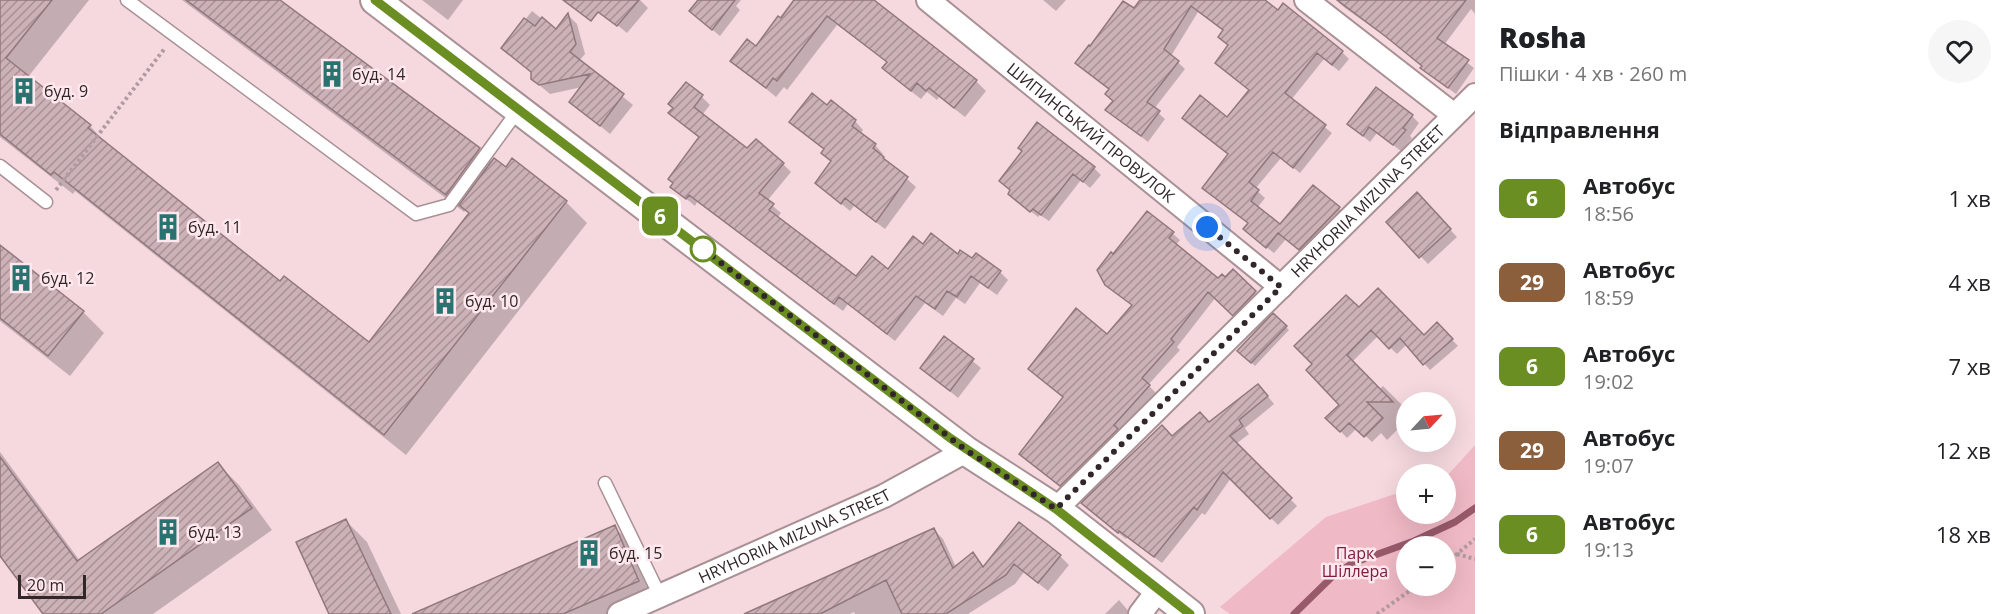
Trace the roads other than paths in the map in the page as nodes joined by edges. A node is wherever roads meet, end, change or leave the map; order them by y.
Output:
1 (128, 0) edge
2 (375, 0) edge
3 (928, 0) edge
4 (1306, 0) edge
5 (1475, 95) edge
6 (519, 109) junction
7 (1455, 116) junction
8 (0, 166) edge
9 (46, 202) road end
10 (1281, 287) junction
11 (966, 450) junction
12 (605, 483) dead end
13 (1056, 509) junction
14 (1158, 590) junction
15 (660, 596) junction
16 (619, 614) edge
17 (1140, 614) edge
18 (1190, 614) edge

1 - 6 lane
2 - 6 street
3 - 10 street, ШИПИНСЬКИЙ ПРОВУЛОК
4 - 7 street
5 - 7 street, HRYHORIIA MIZUNA STREET
6 - 11 street
7 - 10 street, HRYHORIIA MIZUNA STREET
8 - 9 lane
10 - 13 street, HRYHORIIA MIZUNA STREET
11 - 13 street
11 - 15 street, HRYHORIIA MIZUNA STREET
12 - 15 lane
13 - 14 street
14 - 17 street
14 - 18 street
15 - 16 street, HRYHORIIA MIZUNA STREET

